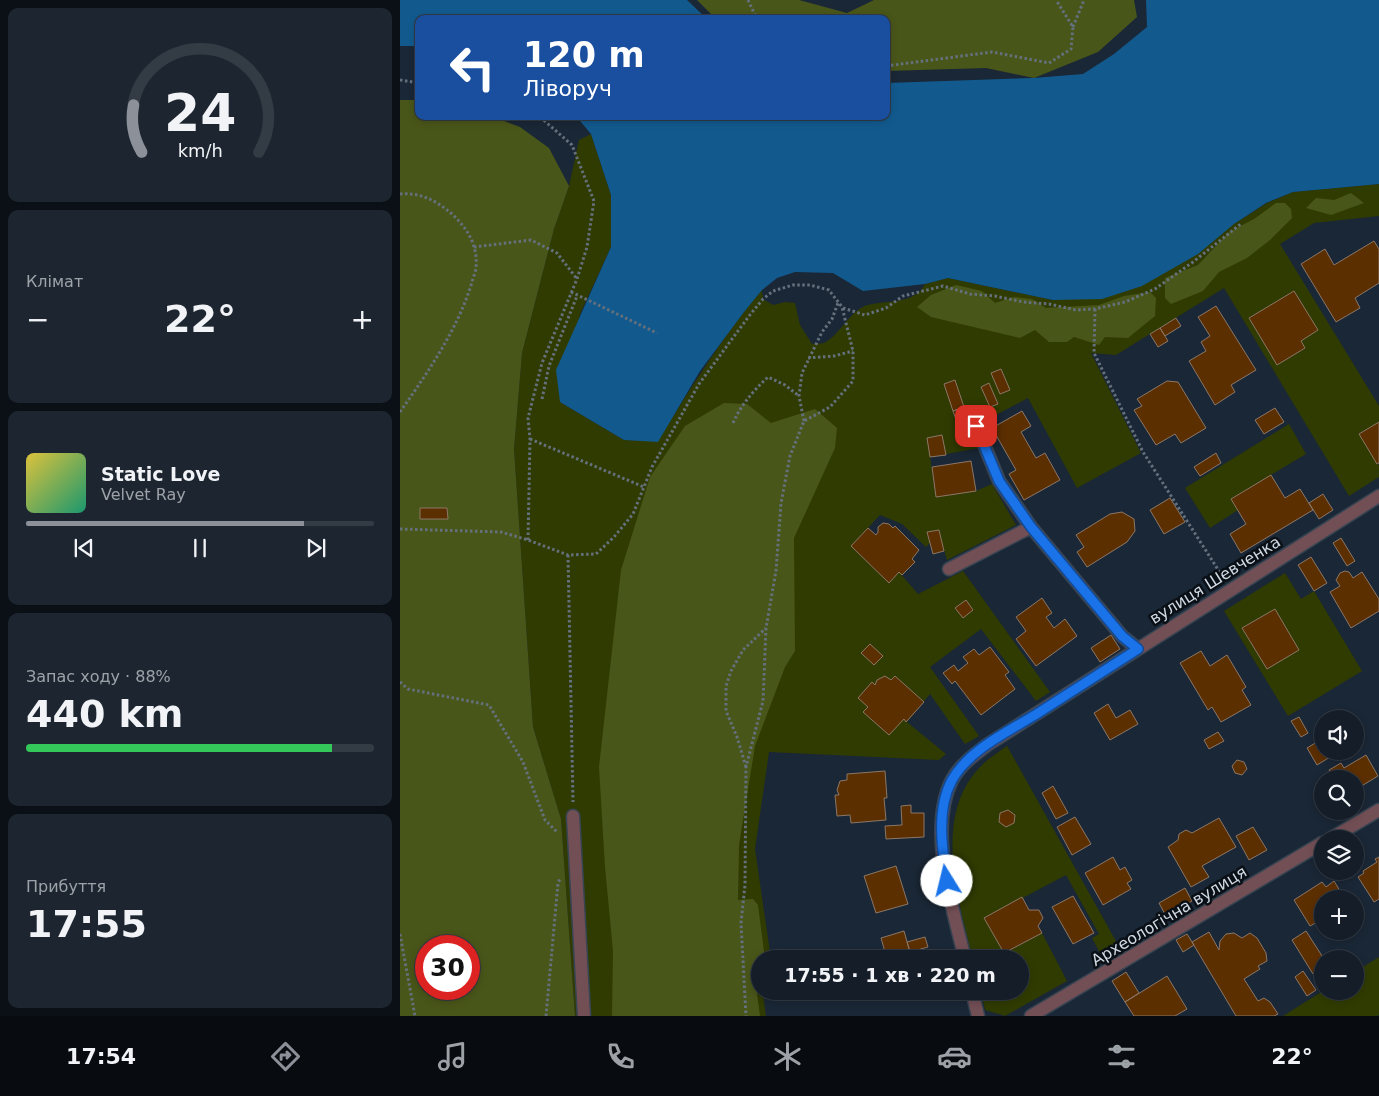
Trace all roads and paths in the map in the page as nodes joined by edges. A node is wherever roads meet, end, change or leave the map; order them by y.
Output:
1 (748, 0) edge
2 (1056, 0) edge
3 (1084, 0) edge
4 (754, 15) edge
5 (1073, 27) junction
6 (890, 65) edge
7 (400, 80) edge
8 (415, 82) edge
9 (543, 120) edge
10 (400, 194) edge
11 (1242, 222) dead end
12 (474, 247) junction
13 (576, 279) junction
14 (571, 292) junction
15 (577, 296) junction
16 (838, 302) junction
17 (842, 307) junction
18 (1095, 309) junction
19 (657, 333) dead end
20 (854, 351) junction
21 (808, 358) junction
22 (799, 396) junction
23 (542, 398) dead end
24 (400, 412) edge
25 (804, 421) junction
26 (733, 423) dead end
27 (976, 426) dead end
28 (530, 439) junction
29 (644, 487) junction
30 (1379, 496) edge
31 (1031, 527) junction
32 (400, 529) edge
33 (528, 540) junction
34 (568, 555) junction
35 (949, 568) dead end
36 (1231, 590) junction
37 (766, 628) junction
38 (1138, 649) junction
39 (400, 682) edge
40 (746, 767) junction
41 (1379, 810) edge
42 (573, 816) joint
43 (1345, 830) edge
44 (1314, 848) edge
45 (574, 850) junction
46 (562, 874) dead end
47 (400, 934) edge
48 (963, 950) edge
49 (974, 1000) edge
50 (415, 1016) edge
51 (546, 1016) edge
52 (584, 1016) edge
53 (746, 1016) edge
54 (978, 1016) edge
55 (1031, 1016) edge

1 - 4 path
2 - 5 path
3 - 5 path
5 - 6 path
7 - 8 path
9 - 13 path
10 - 12 path
11 - 18 path
12 - 13 path
12 - 24 path
13 - 14 path
14 - 15 path
14 - 28 path
15 - 19 path
15 - 23 path
16 - 17 path
16 - 21 path
16 - 29 path
17 - 18 path
17 - 20 path
18 - 36 path
20 - 21 path
20 - 25 path
21 - 22 path
22 - 25 path
22 - 26 path
25 - 37 path
27 - 31 street
28 - 29 path
28 - 33 path
29 - 34 path
30 - 36 street, вулиця Шевченка
31 - 35 street
31 - 38 street
32 - 33 path
33 - 34 path
34 - 42 path
36 - 38 street, вулиця Шевченка
37 - 40 path
37 - 40 path
38 - 48 street, вулиця Шевченка
39 - 45 path
40 - 53 path
41 - 43 street
42 - 45 street
44 - 55 street, Археологічна вулиця
45 - 52 street
46 - 51 path
47 - 50 path
49 - 54 street

